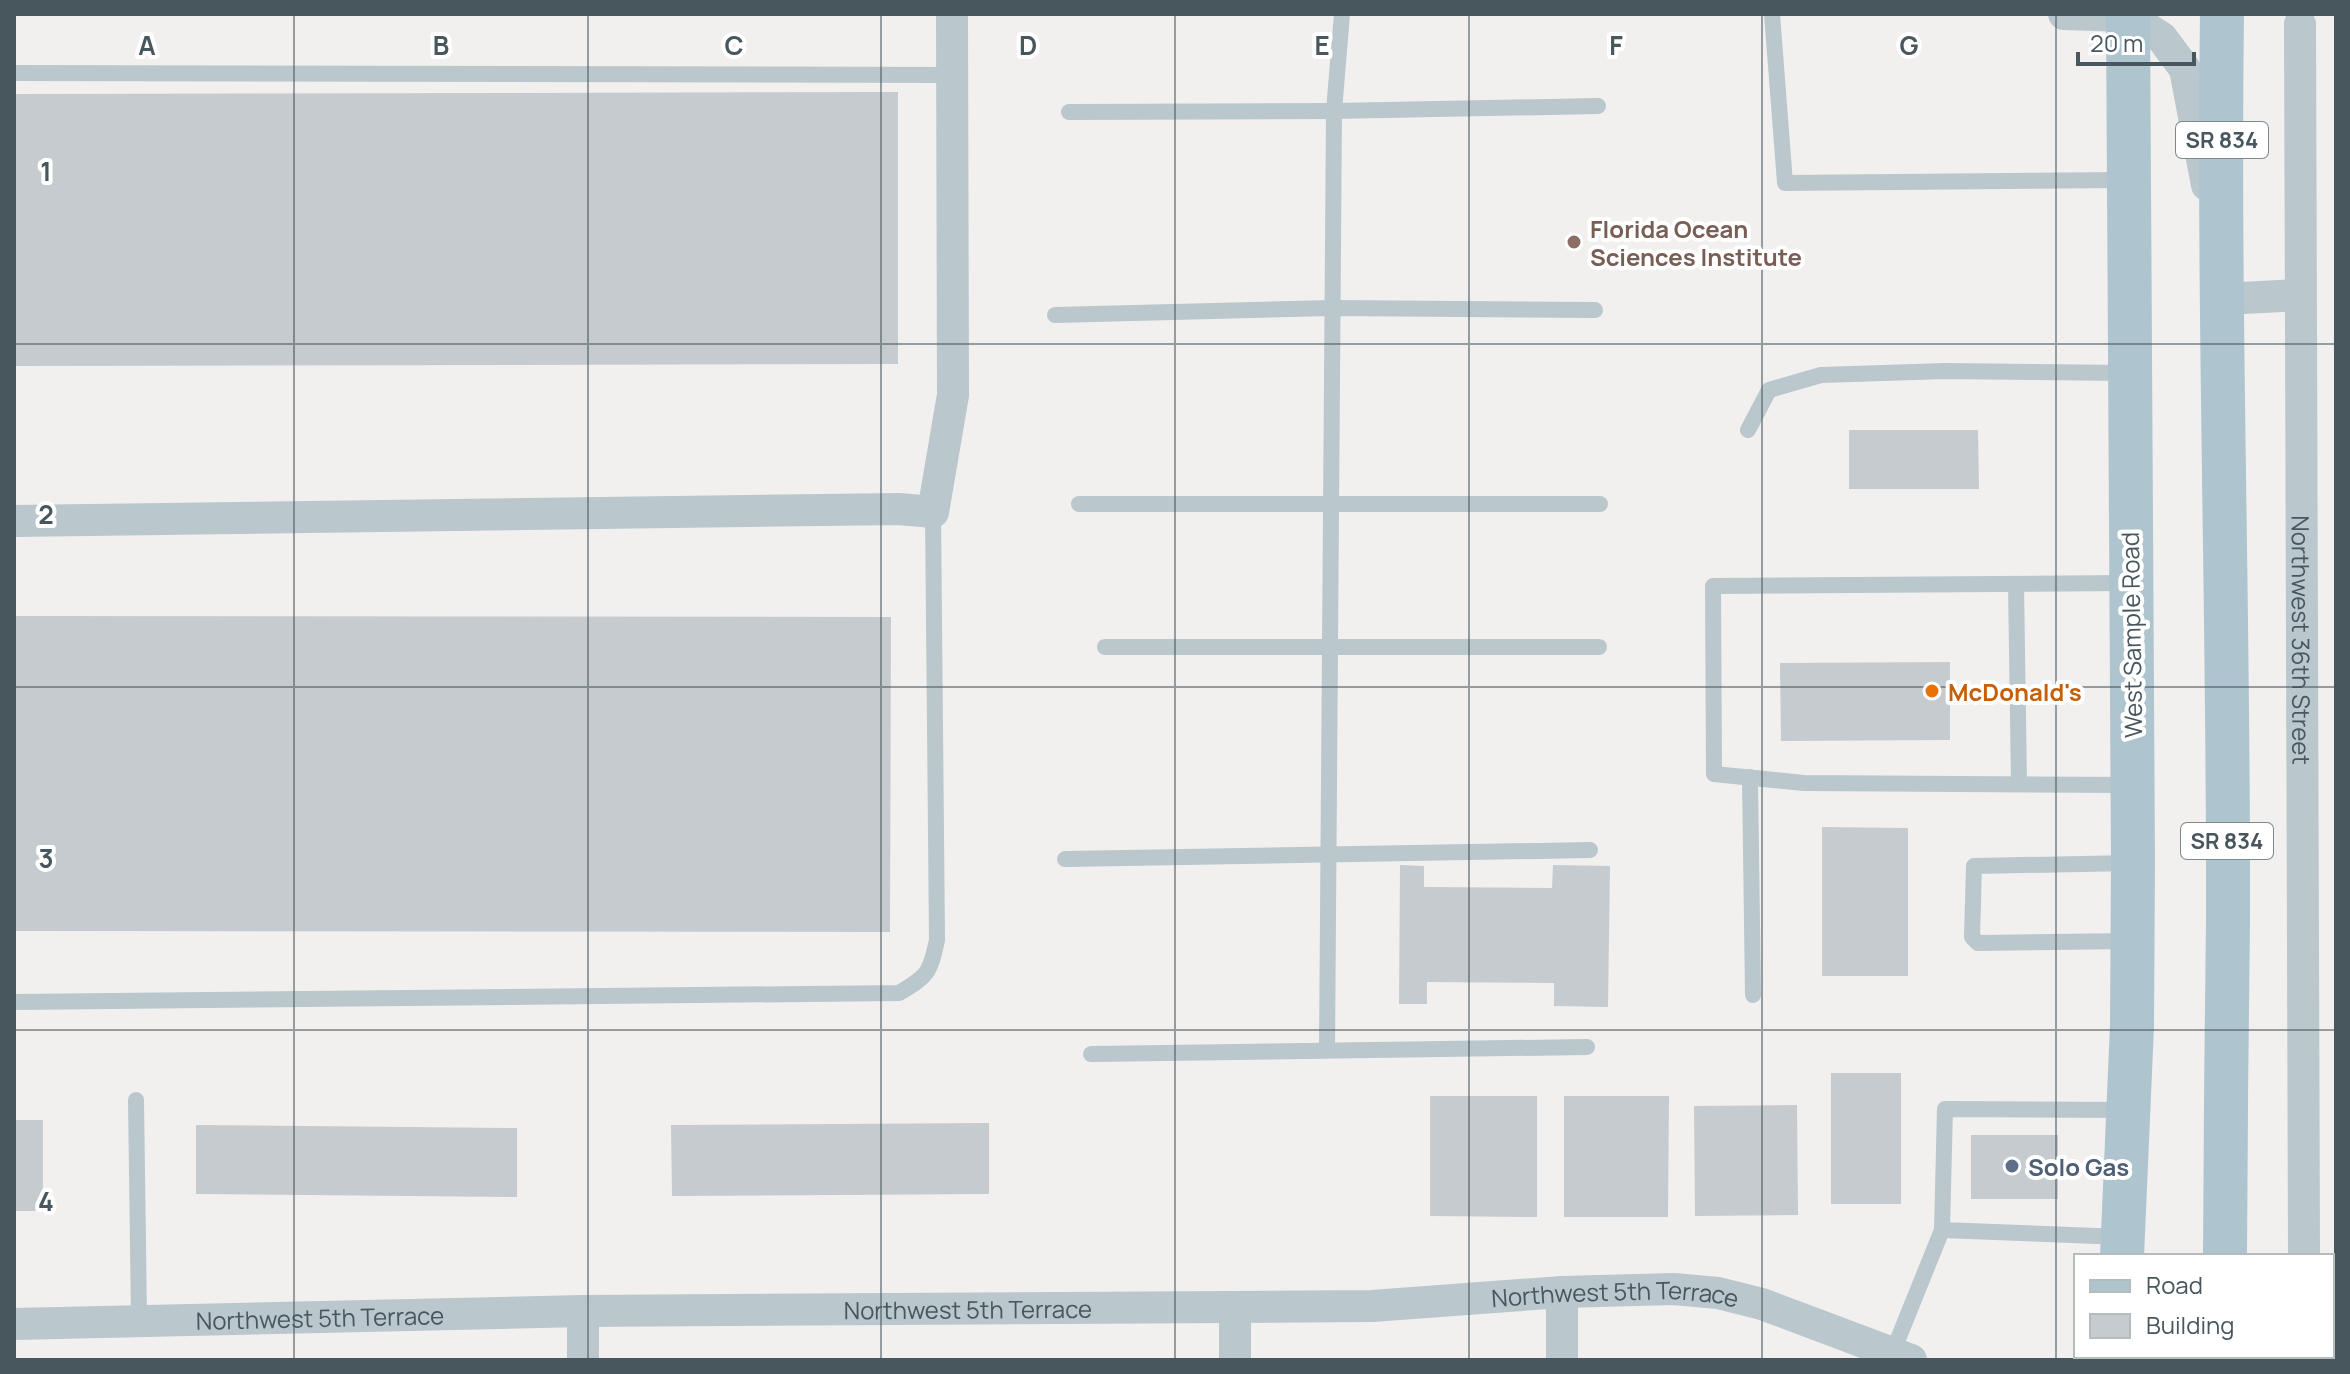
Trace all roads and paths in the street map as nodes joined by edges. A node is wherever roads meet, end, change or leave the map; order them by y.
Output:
1 (952, 14) edge
2 (1342, 14) edge
3 (1772, 14) edge
4 (2064, 14) edge
5 (2222, 14) edge
6 (2128, 15) edge
7 (2300, 24) dead end
8 (14, 73) edge
9 (953, 75) junction
10 (1598, 106) dead end
11 (1334, 111) junction
12 (1069, 112) dead end
13 (2129, 180) junction
14 (2222, 282) junction
15 (2300, 295) junction
16 (1332, 308) junction
17 (1595, 310) dead end
18 (1055, 315) dead end
19 (2129, 373) junction
20 (1748, 430) dead end
21 (1331, 502) junction
22 (1079, 504) dead end
23 (1600, 504) dead end
24 (933, 512) junction
25 (14, 521) edge
26 (2129, 583) junction
27 (2016, 584) junction
28 (1329, 646) junction
29 (1105, 647) dead end
30 (1599, 647) dead end
31 (1750, 777) junction
32 (2019, 784) junction
33 (2133, 785) junction
34 (1590, 850) dead end
35 (1328, 856) junction
36 (1065, 859) dead end
37 (2133, 863) junction
38 (2131, 941) junction
39 (1753, 995) dead end
40 (14, 1002) edge
41 (1587, 1047) dead end
42 (1327, 1050) junction
43 (1091, 1054) dead end
44 (136, 1100) dead end
45 (2129, 1110) junction
46 (1942, 1230) junction
47 (2123, 1246) edge
48 (2225, 1254) edge
49 (2304, 1254) edge
50 (1562, 1292) junction
51 (1235, 1307) junction
52 (583, 1311) junction
53 (139, 1319) junction
54 (14, 1324) edge
55 (1902, 1357) edge
56 (583, 1360) edge
57 (1235, 1360) edge
58 (1562, 1360) edge

1 - 9 street
2 - 11 lane
3 - 13 lane
4 - 6 street
5 - 14 main road, SR 834
6 - 13 main road, West Sample Road
6 - 14 street
7 - 15 street, Northwest 36th Street
8 - 9 lane
9 - 24 street
10 - 11 lane
11 - 12 lane
11 - 16 lane
13 - 19 main road, West Sample Road
14 - 15 street
14 - 48 main road, SR 834
15 - 49 street, Northwest 36th Street
16 - 17 lane
16 - 18 lane
16 - 21 lane
19 - 20 lane
19 - 26 main road, West Sample Road
21 - 22 lane
21 - 23 lane
21 - 28 lane
24 - 25 street
24 - 40 lane
26 - 27 lane
26 - 33 main road, West Sample Road
27 - 31 lane
27 - 32 lane
28 - 29 lane
28 - 30 lane
28 - 35 lane
31 - 32 lane
31 - 39 lane
32 - 33 lane
33 - 37 main road, West Sample Road
34 - 35 lane
35 - 36 lane
35 - 42 lane
37 - 38 main road, West Sample Road
37 - 38 lane
38 - 45 main road, West Sample Road
41 - 42 lane
42 - 43 lane
44 - 53 lane
45 - 46 lane
45 - 47 main road, West Sample Road
46 - 47 lane
46 - 55 lane
50 - 51 street, Northwest 5th Terrace
50 - 55 street, Northwest 5th Terrace
50 - 58 street
51 - 52 street, Northwest 5th Terrace
51 - 57 street
52 - 53 street, Northwest 5th Terrace
52 - 56 street
53 - 54 street, Northwest 5th Terrace

